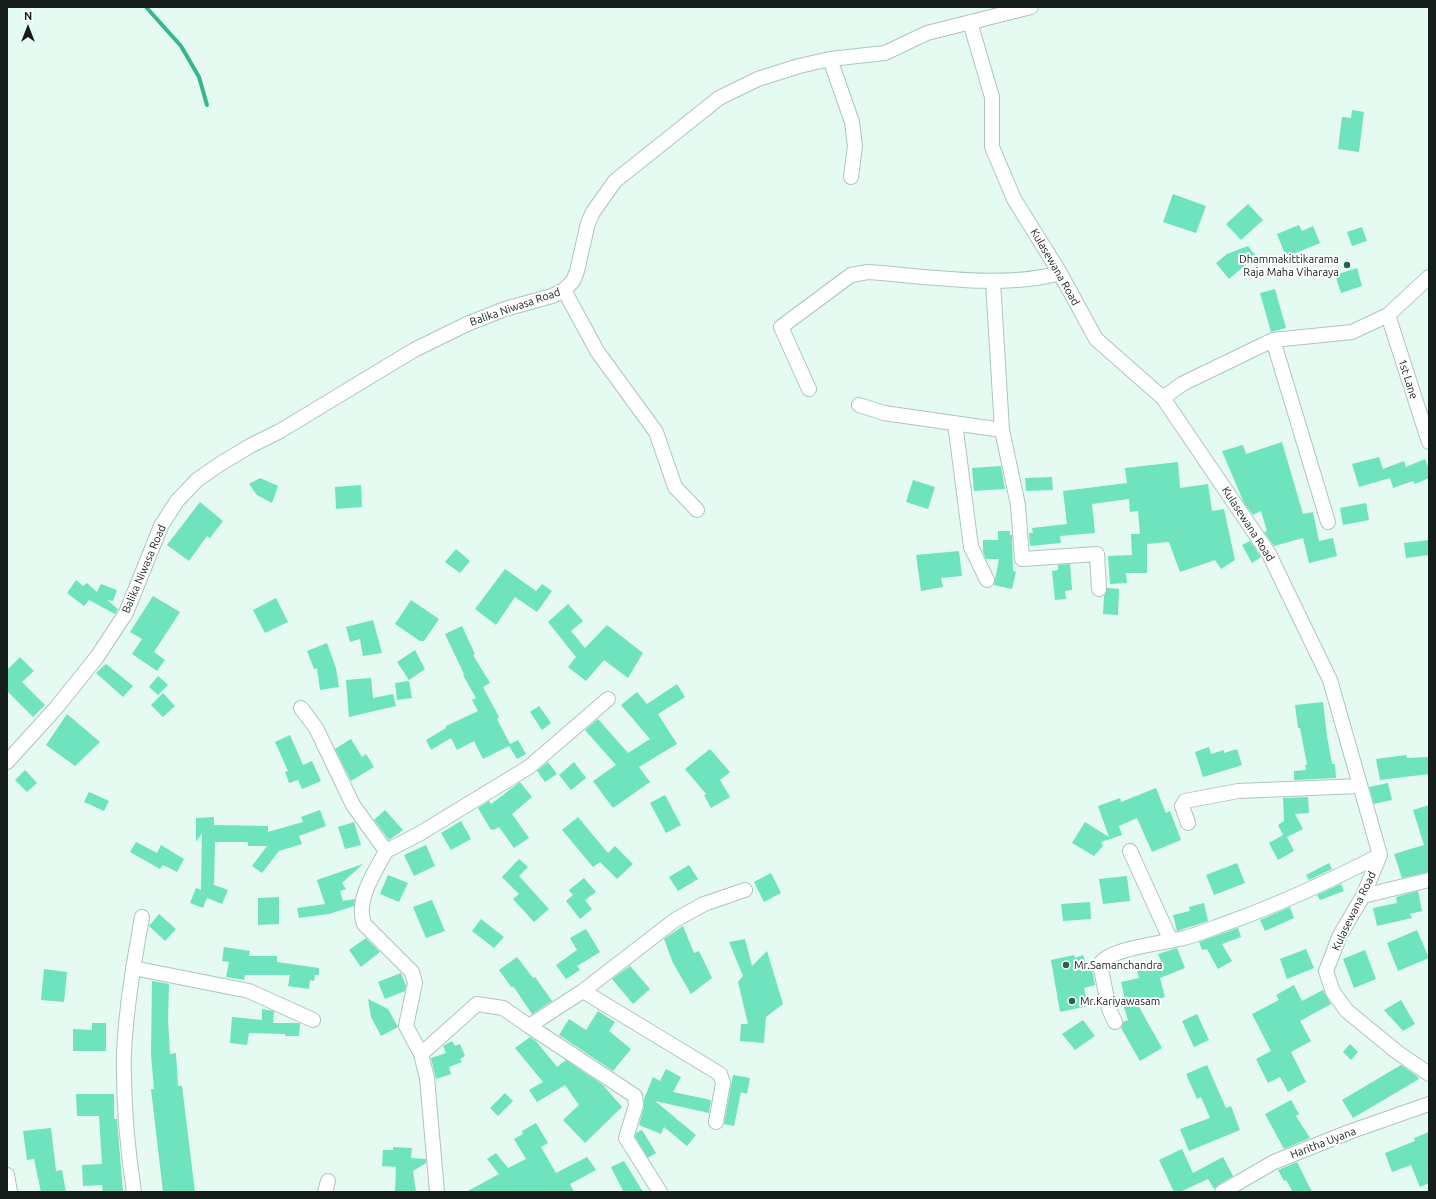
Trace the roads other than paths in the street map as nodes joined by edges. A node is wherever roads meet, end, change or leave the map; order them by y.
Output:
1 (1031, 7) edge
2 (970, 22) junction
3 (830, 59) junction
4 (851, 177) dead end
5 (1060, 272) junction
6 (1429, 277) edge
7 (993, 281) junction
8 (564, 290) junction
9 (1388, 316) junction
10 (1274, 340) junction
11 (809, 389) dead end
12 (1163, 398) junction
13 (859, 404) dead end
14 (955, 423) junction
15 (1002, 430) junction
16 (1429, 442) edge
17 (698, 510) dead end
18 (1328, 522) dead end
19 (987, 580) dead end
20 (1099, 589) dead end
21 (608, 699) dead end
22 (301, 708) dead end
23 (7, 762) edge
24 (1360, 786) junction
25 (1188, 823) dead end
26 (386, 851) junction
27 (1130, 851) dead end
28 (1380, 855) junction
29 (1429, 880) edge
30 (745, 890) dead end
31 (1363, 896) junction
32 (142, 917) dead end
33 (1171, 941) junction
34 (133, 968) junction
35 (583, 991) junction
36 (313, 1020) dead end
37 (1115, 1022) dead end
38 (529, 1026) junction
39 (421, 1054) junction
40 (1429, 1074) edge
41 (1429, 1104) edge
42 (716, 1122) dead end
43 (7, 1175) edge
44 (10, 1192) edge
45 (134, 1192) edge
46 (438, 1192) edge
47 (660, 1192) edge
48 (1222, 1192) edge

1 - 2 street, Balika Niwasa Road
2 - 3 street, Balika Niwasa Road
2 - 5 street, Kulasewana Road
3 - 4 street
3 - 8 street, Balika Niwasa Road
5 - 7 street
5 - 12 street, Kulasewana Road
6 - 9 street
7 - 11 street
7 - 15 street
8 - 17 street
8 - 23 street, Balika Niwasa Road
9 - 10 street
9 - 16 street, 1st Lane
10 - 12 street
10 - 18 street
12 - 24 street, Kulasewana Road
13 - 14 street
14 - 15 street
14 - 19 street
15 - 20 street
21 - 26 street
22 - 26 street
24 - 25 street
24 - 28 street, Kulasewana Road
26 - 39 street
27 - 33 street
28 - 31 street, Kulasewana Road
28 - 33 street
29 - 31 street
30 - 35 street
31 - 40 street, Kulasewana Road
32 - 34 street
33 - 37 street
34 - 36 street
34 - 45 street
35 - 38 street
35 - 42 street
38 - 39 street
38 - 47 street
39 - 46 street
41 - 48 street, Haritha Uyana
43 - 44 street

